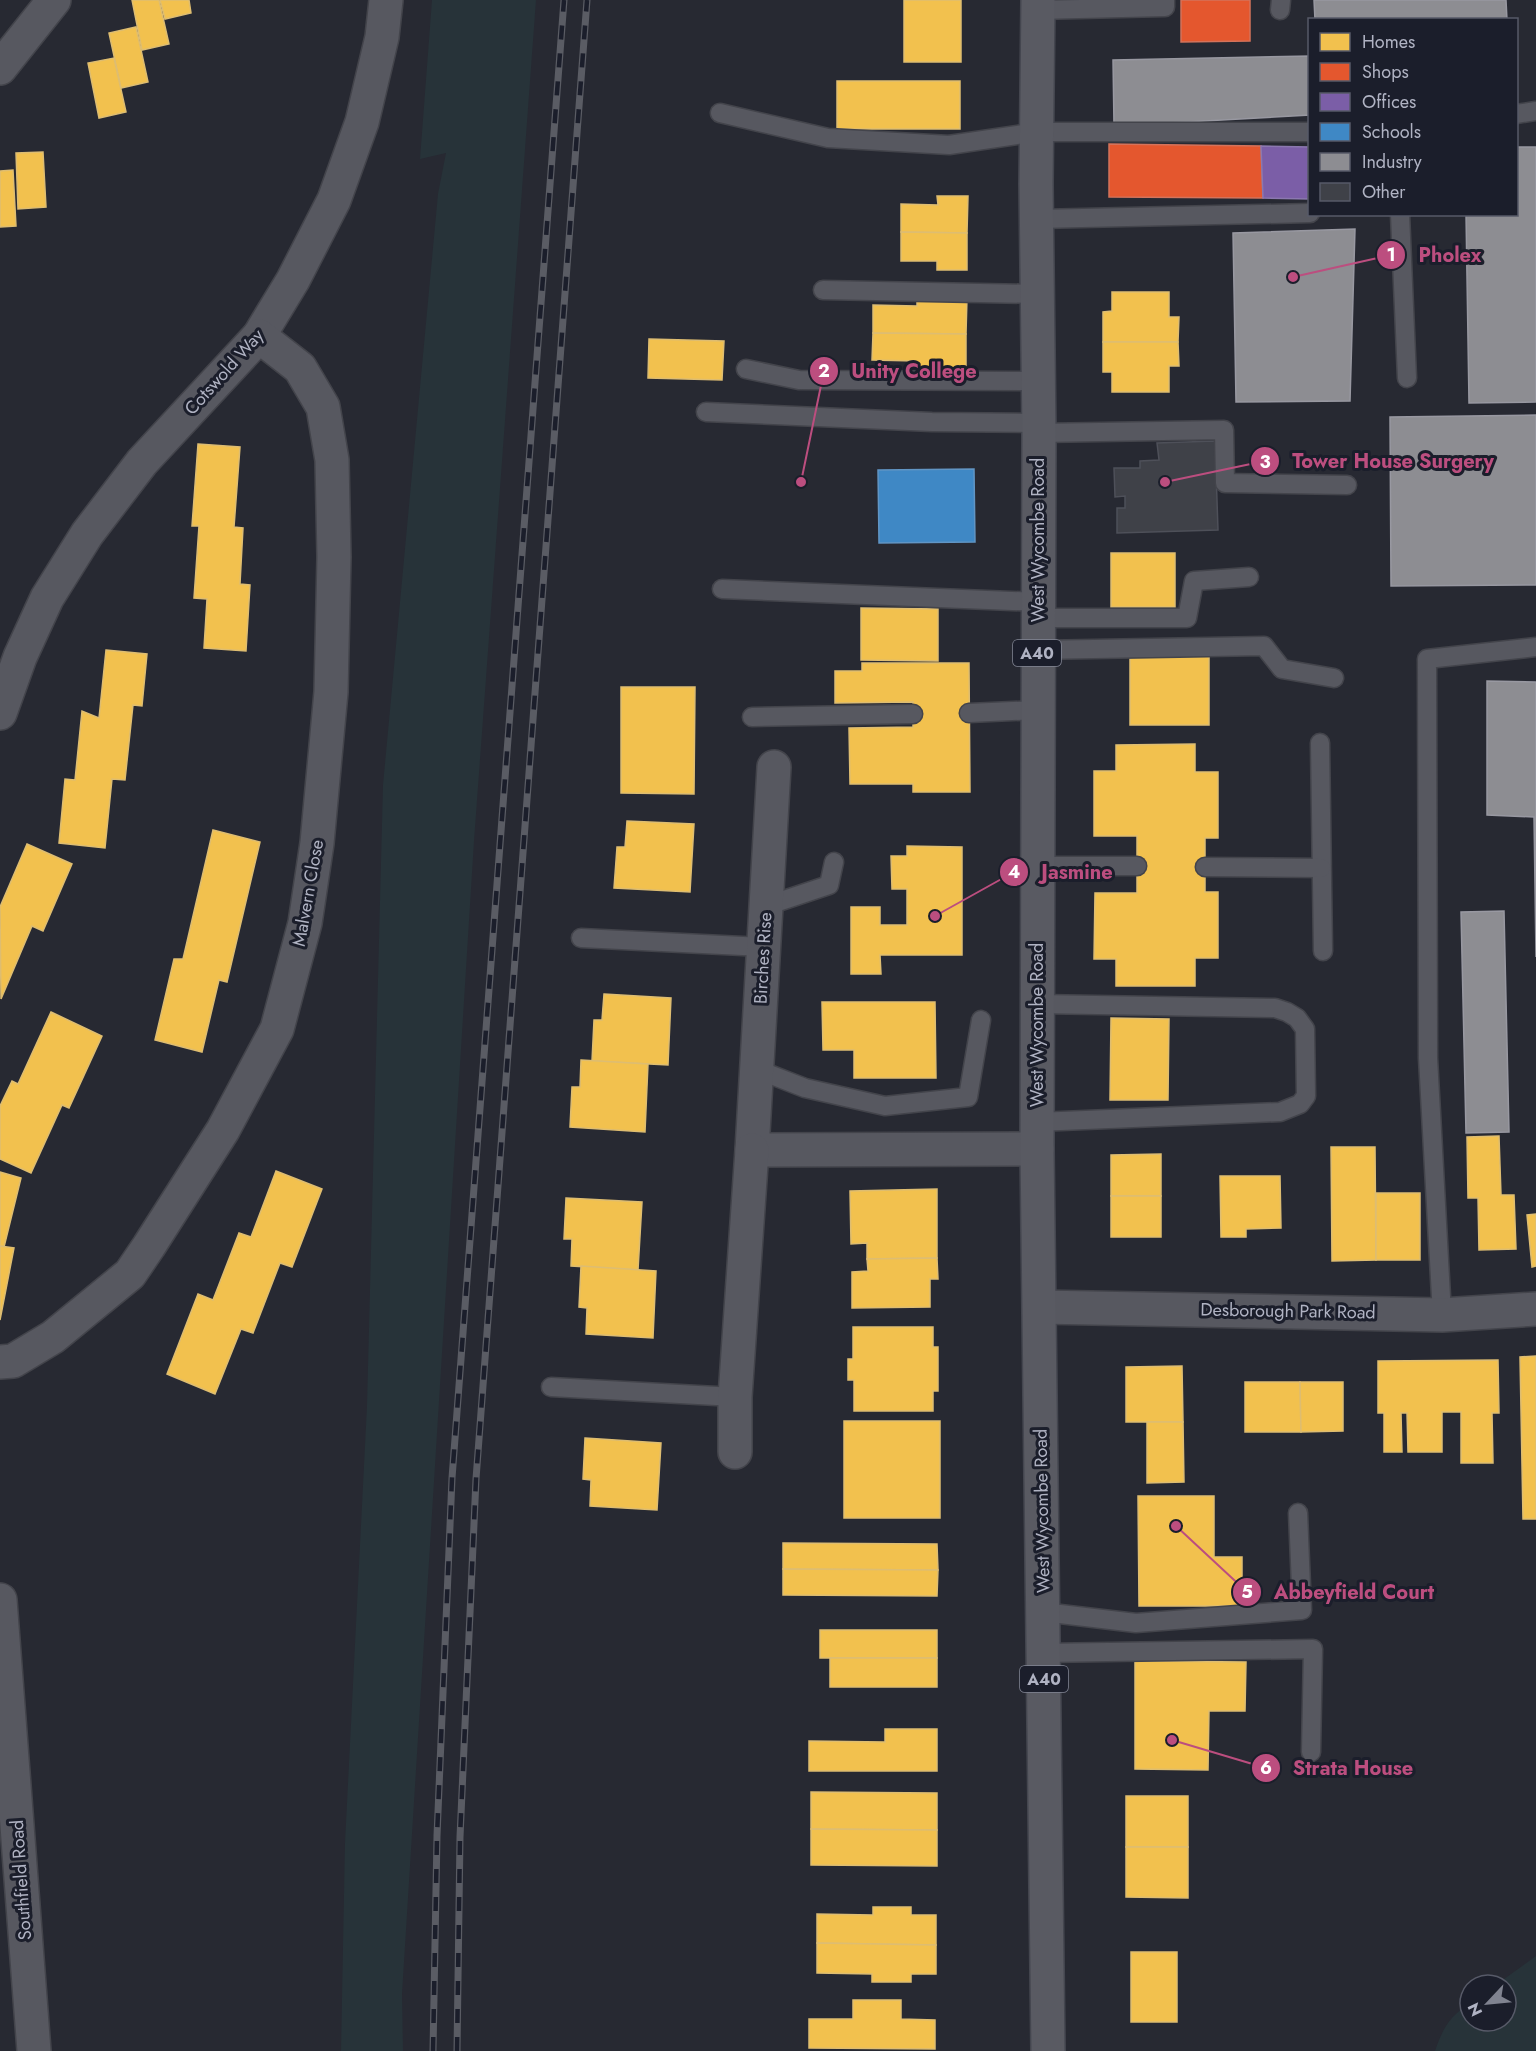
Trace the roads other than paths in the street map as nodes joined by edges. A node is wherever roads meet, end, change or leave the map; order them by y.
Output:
1 (54, 0) edge
2 (386, 0) edge
3 (1165, 0) edge
4 (1111, 4) edge
5 (1138, 4) edge
6 (1038, 5) edge
7 (0, 68) edge
8 (1536, 111) edge
9 (720, 113) dead end
10 (1518, 114) edge
11 (1037, 132) junction
12 (1308, 132) edge
13 (1308, 213) edge
14 (1400, 216) edge
15 (1038, 219) junction
16 (824, 290) dead end
17 (1038, 294) junction
18 (259, 336) junction
19 (746, 369) dead end
20 (1407, 378) dead end
21 (1039, 381) junction
22 (706, 412) dead end
23 (1039, 428) junction
24 (1347, 485) dead end
25 (1249, 577) dead end
26 (722, 589) dead end
27 (1037, 623) junction
28 (1536, 647) edge
29 (1334, 678) dead end
30 (1037, 710) junction
31 (0, 713) edge
32 (969, 713) dead end
33 (913, 714) dead end
34 (752, 717) dead end
35 (1320, 743) dead end
36 (774, 767) dead end
37 (834, 862) dead end
38 (1037, 866) junction
39 (1137, 866) dead end
40 (1206, 867) dead end
41 (1321, 868) junction
42 (766, 906) junction
43 (581, 938) dead end
44 (763, 947) junction
45 (1323, 951) dead end
46 (1038, 1004) junction
47 (981, 1020) dead end
48 (756, 1069) junction
49 (1037, 1136) junction
50 (752, 1150) junction
51 (1040, 1306) junction
52 (1536, 1309) edge
53 (1442, 1315) junction
54 (0, 1362) edge
55 (551, 1387) dead end
56 (735, 1396) junction
57 (735, 1452) dead end
58 (1298, 1513) dead end
59 (0, 1600) edge
60 (1043, 1612) junction
61 (1043, 1653) junction
62 (1311, 1752) dead end
63 (34, 2051) edge
64 (1048, 2051) edge

1 - 7 street
2 - 18 street, Cotswold Way
3 - 5 lane
4 - 5 lane
4 - 6 lane
6 - 11 main road, West Wycombe Road / A40
8 - 10 lane
9 - 11 lane
11 - 12 lane
11 - 15 main road, West Wycombe Road / A40
13 - 15 lane
14 - 20 lane
15 - 17 main road, West Wycombe Road / A40
16 - 17 lane
17 - 21 main road, West Wycombe Road / A40
18 - 31 street, Cotswold Way
18 - 54 street, Malvern Close
19 - 21 lane
21 - 23 main road, West Wycombe Road / A40
22 - 23 lane
23 - 24 lane
23 - 27 main road, West Wycombe Road / A40
25 - 27 lane
26 - 27 lane
27 - 29 lane
27 - 30 main road, West Wycombe Road / A40
28 - 53 lane
30 - 32 lane
30 - 38 main road, West Wycombe Road / A40
33 - 34 lane
35 - 41 lane
36 - 42 street, Birches Rise
37 - 42 lane
38 - 39 lane
38 - 46 main road, West Wycombe Road / A40
40 - 41 lane
41 - 45 lane
42 - 44 street, Birches Rise
43 - 44 lane
44 - 48 street, Birches Rise
46 - 49 main road, West Wycombe Road / A40
46 - 49 lane
47 - 48 lane
48 - 50 street, Birches Rise
49 - 50 street
49 - 51 main road, West Wycombe Road / A40
50 - 56 street, Birches Rise
51 - 53 street, Desborough Park Road
51 - 60 main road, West Wycombe Road / A40
52 - 53 street, Desborough Park Road
55 - 56 lane
56 - 57 street, Birches Rise
58 - 60 lane
59 - 63 street, Southfield Road
60 - 61 main road, West Wycombe Road / A40
61 - 62 lane
61 - 64 main road, West Wycombe Road / A40

